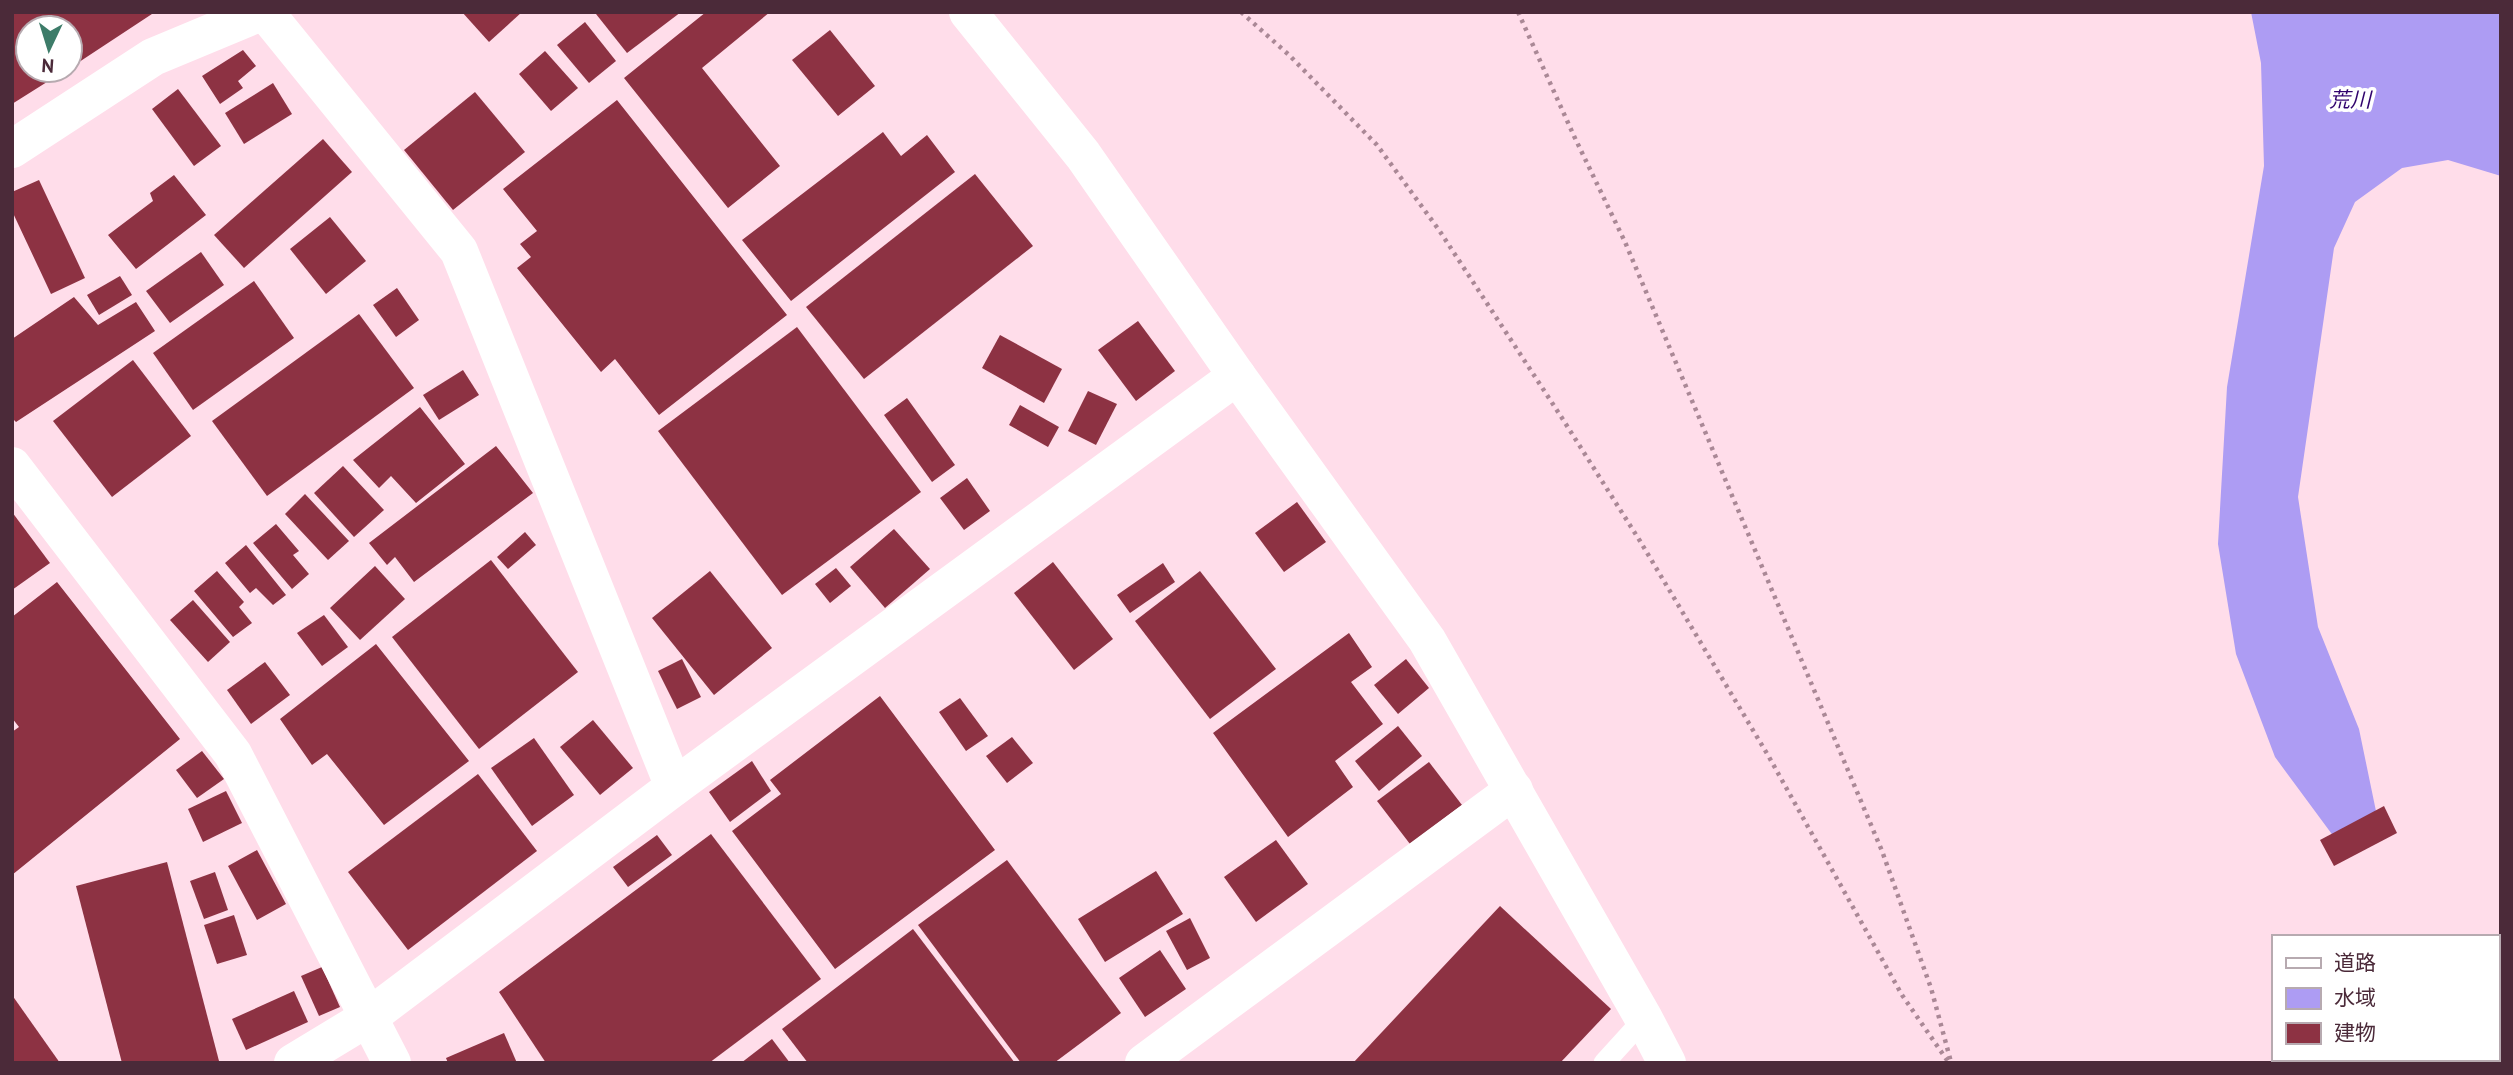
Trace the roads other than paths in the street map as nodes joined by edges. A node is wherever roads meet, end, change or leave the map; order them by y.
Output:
1 (263, 12) edge
2 (968, 12) edge
3 (12, 149) edge
4 (1237, 376) junction
5 (12, 466) edge
6 (674, 787) junction
7 (1514, 790) junction
8 (369, 1017) junction
9 (1644, 1019) junction
10 (293, 1063) edge
11 (391, 1063) edge
12 (1144, 1063) edge
13 (1604, 1063) edge
14 (1667, 1063) edge

1 - 3 street
1 - 6 street
2 - 4 street
4 - 6 street
4 - 7 street
5 - 8 street
6 - 8 street
7 - 9 street
7 - 12 street
8 - 10 street
8 - 11 street
9 - 13 lane
9 - 14 street

